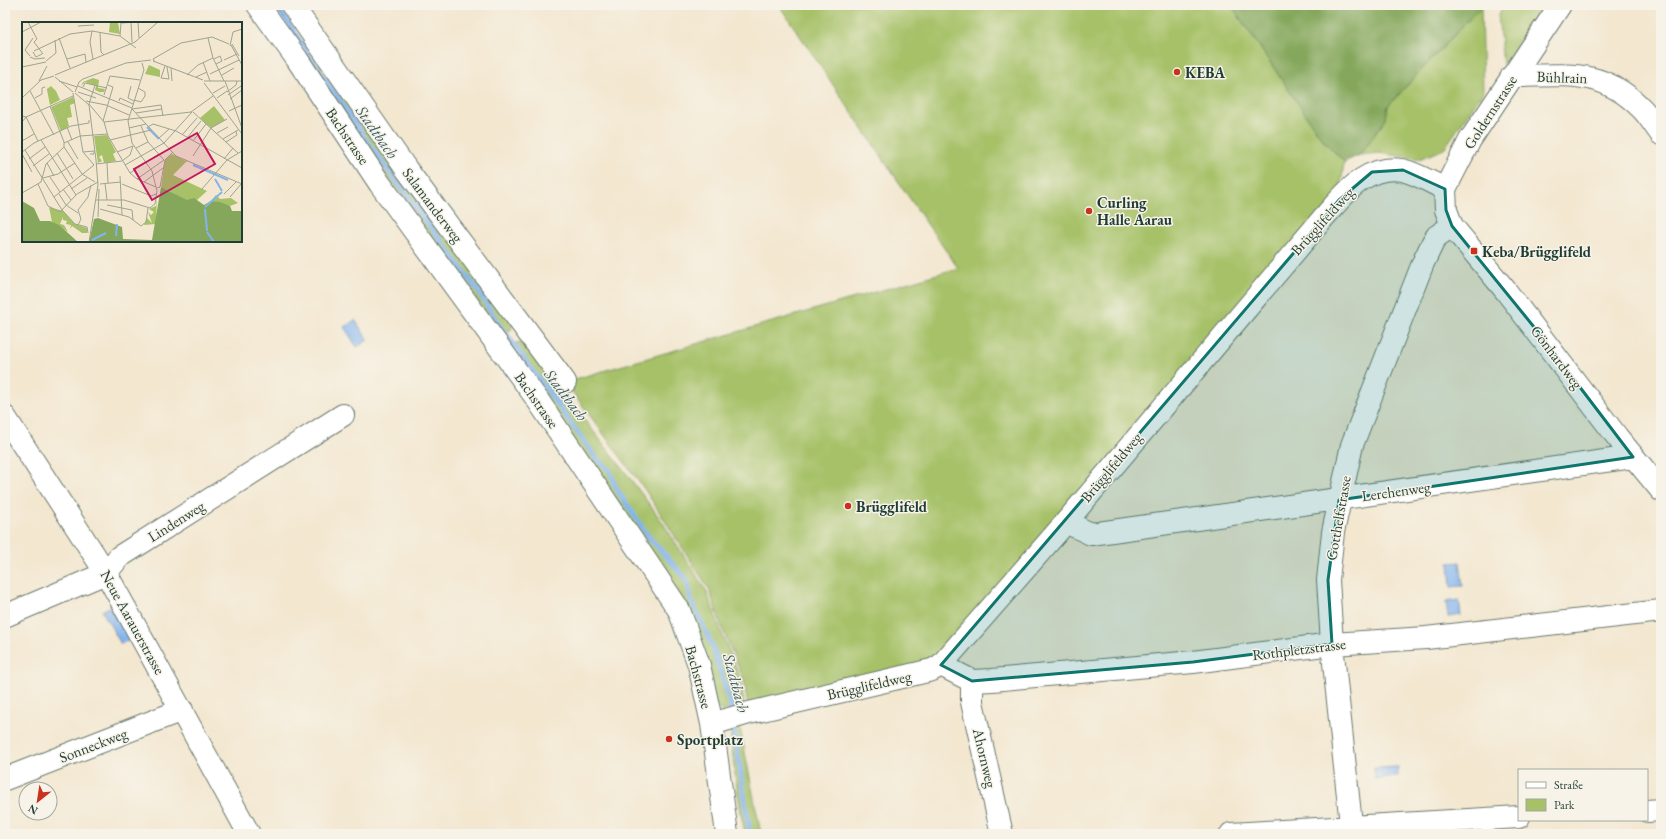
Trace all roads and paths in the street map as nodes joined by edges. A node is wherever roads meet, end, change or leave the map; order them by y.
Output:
1 (258, 5) edge
2 (292, 5) edge
3 (1560, 5) edge
4 (1512, 76) junction
5 (1661, 134) edge
6 (1445, 189) junction
7 (1452, 226) junction
8 (565, 382) dead end
9 (343, 415) dead end
10 (5, 417) edge
11 (1633, 457) junction
12 (1661, 490) edge
13 (1339, 500) junction
14 (1066, 522) junction
15 (106, 573) junction
16 (1661, 610) edge
17 (5, 616) edge
18 (1332, 644) junction
19 (941, 665) junction
20 (972, 681) junction
21 (182, 710) junction
22 (712, 724) junction
23 (5, 779) edge
24 (1661, 810) edge
25 (1648, 811) edge
26 (1518, 818) edge
27 (1352, 831) edge
28 (249, 834) edge
29 (727, 834) edge
30 (1002, 834) edge
31 (1231, 834) edge

1 - 22 street, Bachstrasse
2 - 8 street, Salamanderweg
3 - 4 street, Goldernstrasse
4 - 5 street, Bühlrain
4 - 6 street, Goldernstrasse
6 - 7 street, Goldernstrasse
6 - 14 street, Brügglifeldweg
7 - 11 street, Gönhardweg
7 - 13 street, Gotthelfstrasse
9 - 15 street, Lindenweg
10 - 15 street, Neue Aarauerstrasse
11 - 12 street, Gönhardweg
11 - 13 street, Lerchenweg
13 - 14 street, Lerchenweg
13 - 18 street, Gotthelfstrasse
14 - 19 street, Brügglifeldweg
15 - 17 street, Lindenweg
15 - 21 street, Neue Aarauerstrasse
16 - 18 street, Rothpletzstrasse
18 - 20 street, Rothpletzstrasse
18 - 27 street, Gotthelfstrasse
19 - 20 street
19 - 22 street, Brügglifeldweg
20 - 30 street, Ahornweg
21 - 23 street, Sonneckweg
21 - 28 street, Neue Aarauerstrasse
22 - 29 street, Bachstrasse
24 - 25 street
26 - 27 street
27 - 31 street

